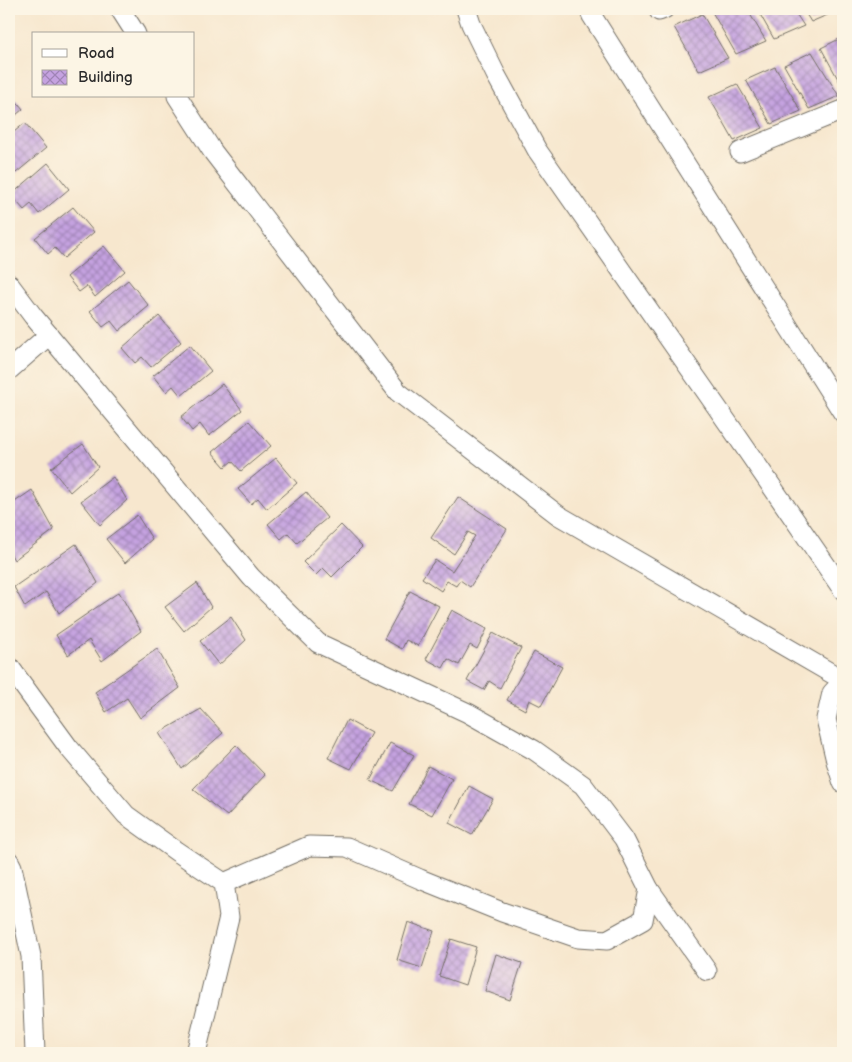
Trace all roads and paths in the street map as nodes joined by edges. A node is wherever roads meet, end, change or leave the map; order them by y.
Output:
1 (120, 9) edge
2 (466, 9) edge
3 (589, 9) edge
4 (135, 32) edge
5 (178, 98) edge
6 (843, 110) edge
7 (740, 152) dead end
8 (9, 284) edge
9 (49, 335) junction
10 (9, 370) edge
11 (843, 413) edge
12 (843, 590) edge
13 (9, 666) edge
14 (843, 680) edge
15 (843, 783) edge
16 (9, 860) edge
17 (224, 883) junction
18 (649, 889) junction
19 (706, 971) dead end
20 (35, 1053) edge
21 (196, 1053) edge

1 - 4 street
2 - 12 street
3 - 11 street
5 - 14 street
6 - 7 street
8 - 9 street
9 - 10 street
9 - 18 street
13 - 17 street
14 - 15 street
16 - 20 street
17 - 18 street
17 - 21 street
18 - 19 street

